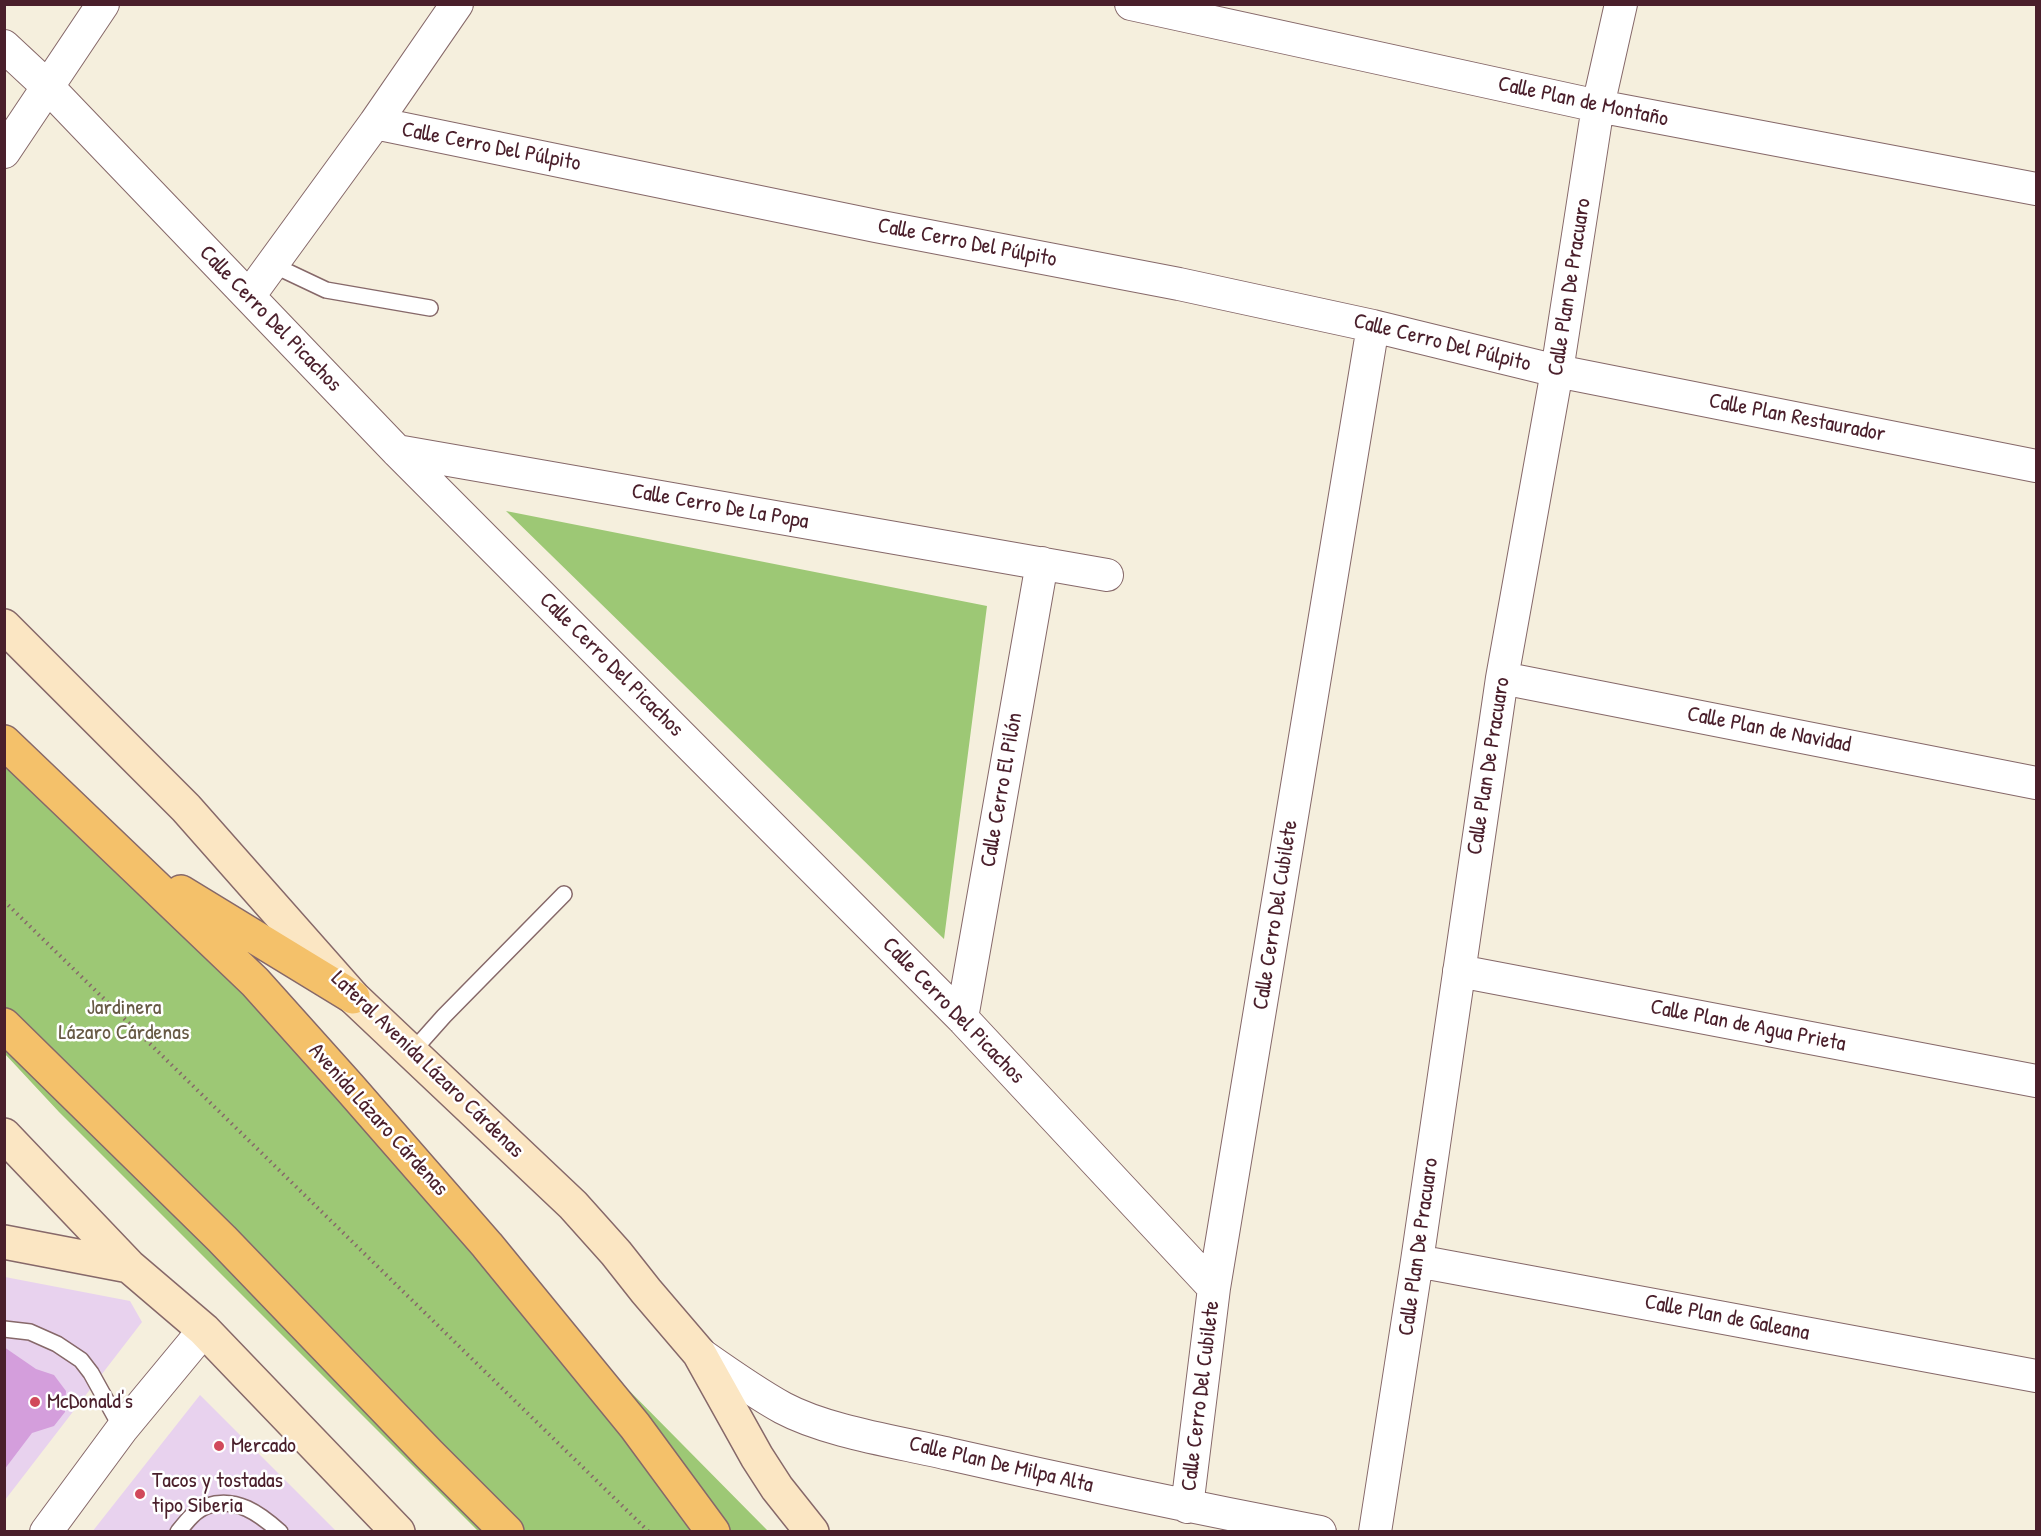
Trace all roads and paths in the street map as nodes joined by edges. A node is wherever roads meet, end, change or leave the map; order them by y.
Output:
1 (103, 4) edge
2 (457, 4) edge
3 (1131, 4) edge
4 (1622, 4) edge
5 (4, 45) edge
6 (48, 87) junction
7 (1598, 106) junction
8 (375, 123) junction
9 (4, 152) edge
10 (2037, 189) edge
11 (272, 264) junction
12 (249, 296) junction
13 (430, 308) dead end
14 (1373, 326) junction
15 (1557, 371) junction
16 (397, 451) junction
17 (2037, 466) edge
18 (1042, 563) junction
19 (1107, 575) dead end
20 (4, 627) edge
21 (1502, 678) junction
22 (4, 742) edge
23 (2037, 783) edge
24 (124, 858) junction
25 (564, 894) dead end
26 (4, 901) edge
27 (1459, 971) junction
28 (353, 997) junction
29 (962, 1018) junction
30 (4, 1025) edge
31 (411, 1053) junction
32 (2037, 1082) edge
33 (4, 1135) edge
34 (4, 1242) edge
35 (1417, 1260) junction
36 (129, 1266) junction
37 (1214, 1288) junction
38 (4, 1329) edge
39 (204, 1330) junction
40 (699, 1353) junction
41 (2037, 1376) edge
42 (122, 1429) junction
43 (1188, 1507) junction
44 (45, 1532) edge
45 (178, 1532) edge
46 (280, 1532) edge
47 (398, 1532) edge
48 (507, 1532) edge
49 (649, 1532) edge
50 (713, 1532) edge
51 (812, 1532) edge
52 (1320, 1532) edge
53 (1375, 1532) edge

1 - 6 street
2 - 8 street
3 - 7 street, Calle Plan de Montaño
4 - 7 street, Calle Plan De Pracuaro
5 - 6 street, Calle Cerro Del Picachos
6 - 9 street
6 - 12 street, Calle Cerro Del Picachos
7 - 10 street, Calle Plan de Montaño
7 - 15 street, Calle Plan De Pracuaro
8 - 11 street
8 - 14 street, Calle Cerro Del Púlpito
11 - 12 street
11 - 13 lane
12 - 16 street, Calle Cerro Del Picachos
14 - 15 street, Calle Cerro Del Púlpito
14 - 37 street, Calle Cerro Del Cubilete
15 - 17 street, Calle Plan Restaurador
15 - 21 street, Calle Plan De Pracuaro
16 - 18 street, Calle Cerro De La Popa
16 - 29 street, Calle Cerro Del Picachos
18 - 19 street, Calle Cerro De La Popa
18 - 29 street, Calle Cerro El Pilón
20 - 28 main road, Lateral Avenida Lázaro Cárdenas
21 - 23 street, Calle Plan de Navidad
21 - 27 street, Calle Plan De Pracuaro
22 - 24 highway, Avenida Lázaro Cárdenas
24 - 28 highway
24 - 50 highway, Avenida Lázaro Cárdenas
25 - 31 lane
26 - 49 path
27 - 32 street, Calle Plan de Agua Prieta
27 - 35 street, Calle Plan De Pracuaro
28 - 31 main road, Lateral Avenida Lázaro Cárdenas
29 - 37 street, Calle Cerro Del Picachos
30 - 48 highway
31 - 40 main road, Lateral Avenida Lázaro Cárdenas
33 - 36 main road
34 - 36 main road
35 - 41 street, Calle Plan de Galeana
35 - 53 street, Calle Plan De Pracuaro
36 - 39 main road
37 - 43 street, Calle Cerro Del Cubilete
38 - 42 lane
39 - 42 street
39 - 47 main road
40 - 43 street, Calle Plan De Milpa Alta
40 - 51 main road, Lateral Avenida Lázaro Cárdenas
42 - 44 street
43 - 52 street, Calle Plan De Milpa Alta
45 - 46 lane

